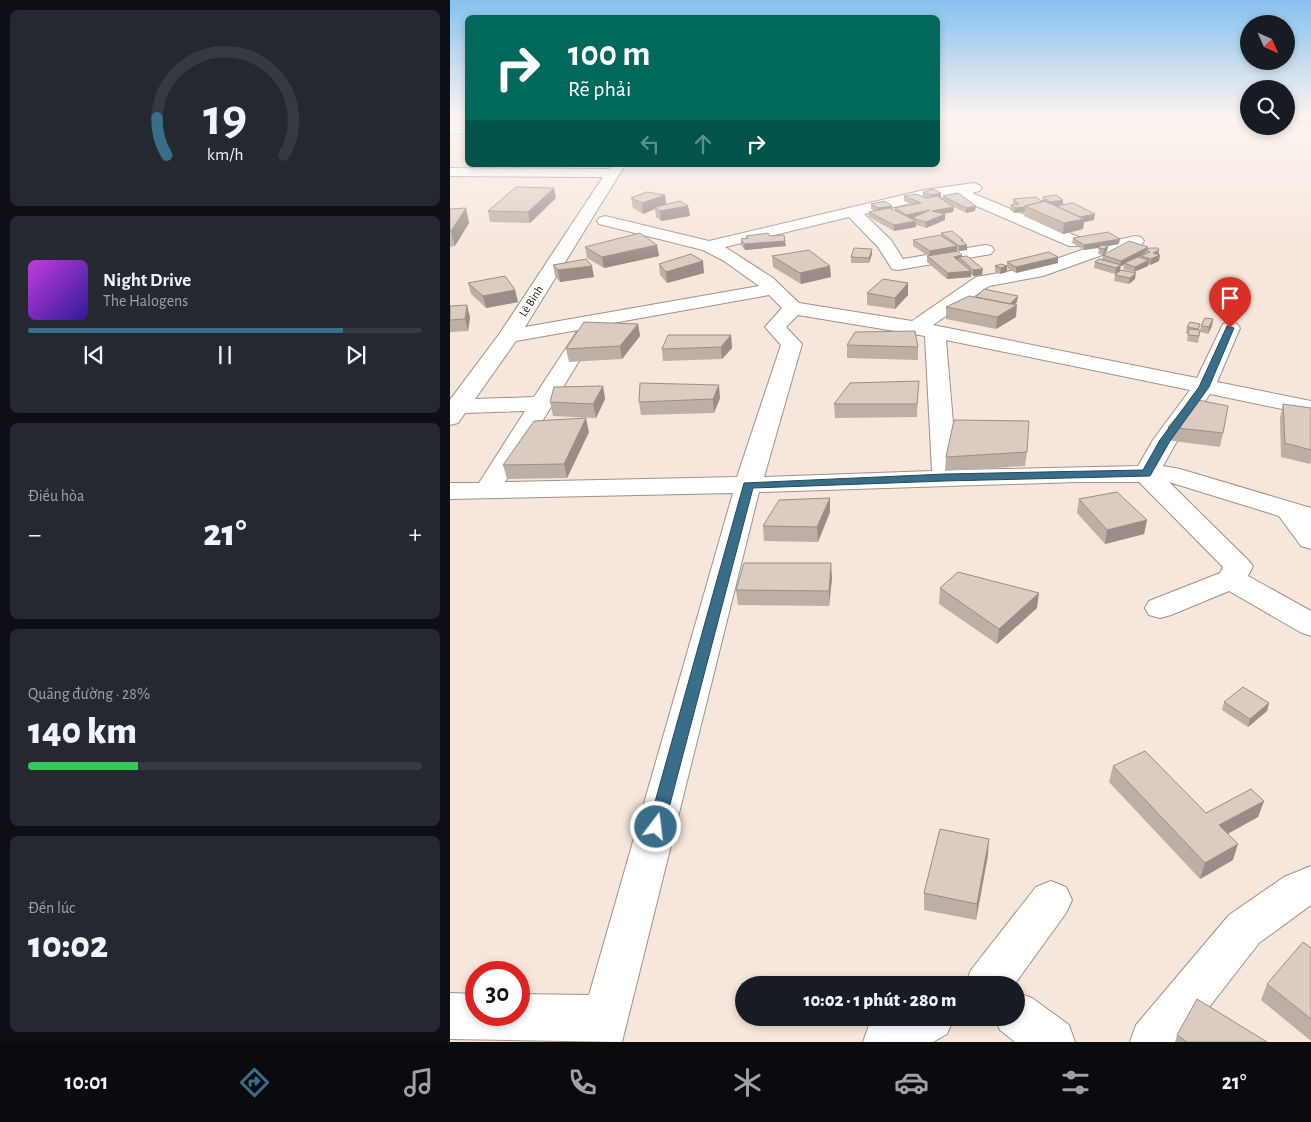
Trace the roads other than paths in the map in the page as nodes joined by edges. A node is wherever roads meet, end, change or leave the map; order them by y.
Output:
1 (522, 169) edge
2 (450, 172) edge
3 (613, 173) edge
4 (450, 180) edge
5 (974, 188) dead end
6 (955, 191) junction
7 (852, 211) junction
8 (605, 221) dead end
9 (1135, 241) edge
10 (1075, 242) edge
11 (709, 246) junction
12 (985, 250) dead end
13 (772, 289) junction
14 (793, 308) junction
15 (595, 321) junction
16 (1230, 328) dead end
17 (925, 330) junction
18 (508, 336) junction
19 (1204, 387) junction
20 (541, 404) junction
21 (1311, 408) edge
22 (453, 411) edge
23 (1146, 474) junction
24 (945, 478) junction
25 (748, 485) junction
26 (487, 490) junction
27 (450, 491) edge
28 (1299, 513) edge
29 (1311, 540) edge
30 (1231, 579) junction
31 (1160, 608) dead end
32 (1311, 625) edge
33 (1311, 884) edge
34 (1051, 900) dead end
35 (994, 976) edge
36 (450, 1016) edge
37 (1025, 1021) edge
38 (916, 1026) edge
39 (602, 1030) edge
40 (886, 1042) edge
41 (1052, 1042) edge
42 (1153, 1042) edge

1 - 2 street
1 - 3 street
3 - 4 street
3 - 18 street, Lê Bình
5 - 6 street
6 - 7 street
6 - 10 street
7 - 11 street
7 - 12 street
8 - 11 street
9 - 17 street
11 - 13 street
13 - 14 street
13 - 15 street
14 - 17 street
14 - 25 street
15 - 18 street
15 - 20 street
16 - 19 street
17 - 19 street
17 - 24 street
18 - 22 street, Lê Bình
19 - 21 street
19 - 23 street
20 - 22 street
20 - 26 street
23 - 24 street
23 - 28 street
23 - 30 street
24 - 25 street
25 - 26 street
25 - 39 street
26 - 27 street
28 - 29 street
30 - 31 street
30 - 32 street
33 - 42 street
34 - 35 street
36 - 39 street
37 - 41 street
38 - 40 street

